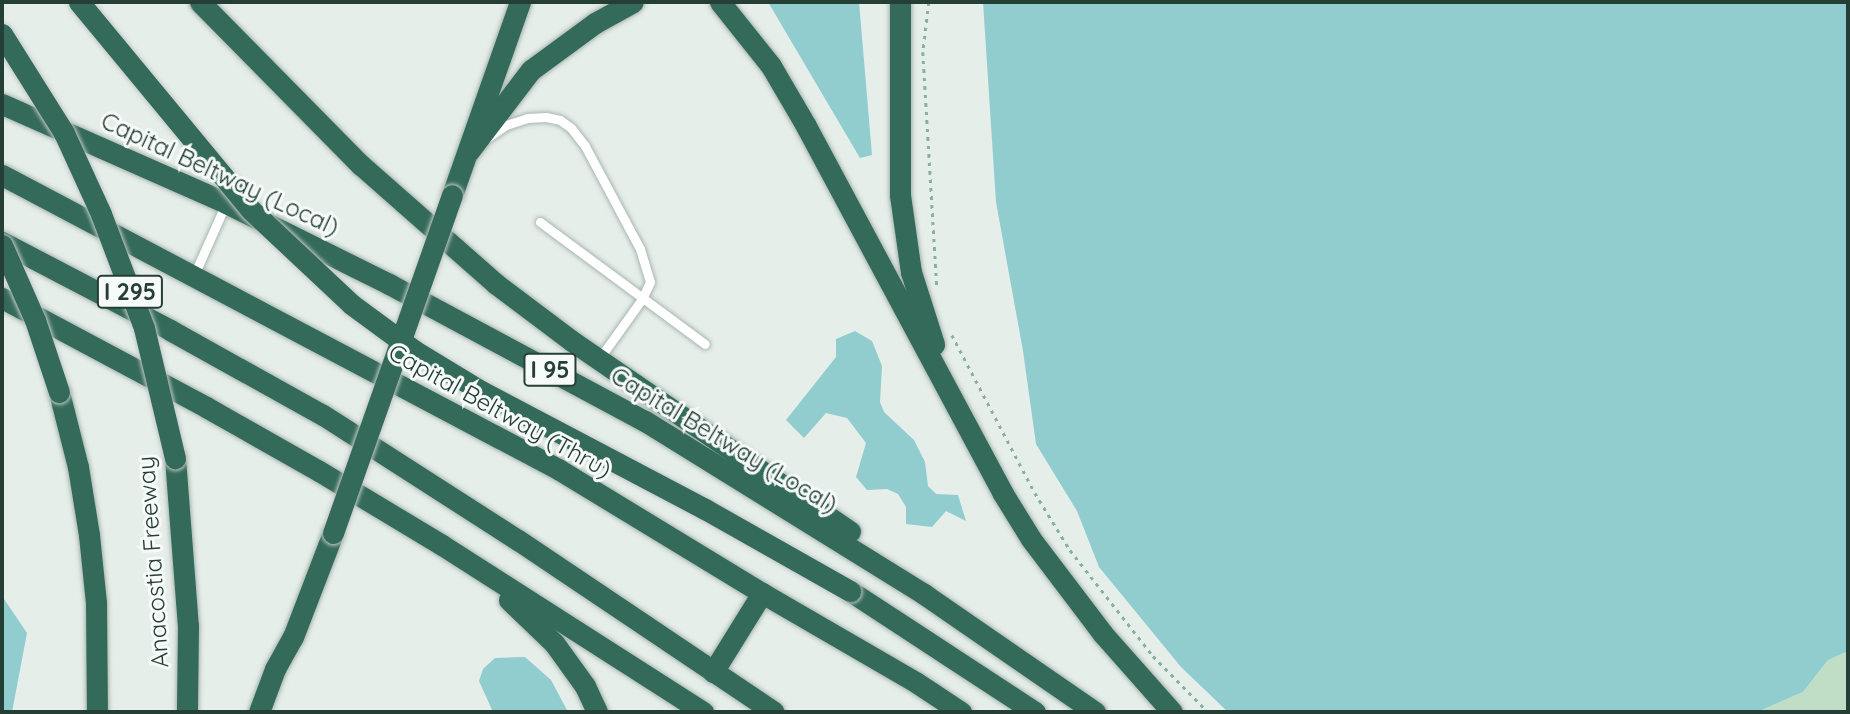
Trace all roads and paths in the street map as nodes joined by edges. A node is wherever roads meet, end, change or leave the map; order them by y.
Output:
1 (79, 2) edge
2 (200, 2) edge
3 (520, 2) edge
4 (633, 2) edge
5 (720, 2) edge
6 (900, 2) edge
7 (929, 2) edge
8 (2, 34) edge
9 (2, 57) edge
10 (2, 104) edge
11 (64, 133) junction
12 (469, 151) junction
13 (2, 175) edge
14 (226, 203) junction
15 (540, 222) dead end
16 (2, 243) edge
17 (193, 276) junction
18 (2, 298) edge
19 (642, 299) junction
20 (939, 300) dead end
21 (2, 312) edge
22 (952, 334) dead end
23 (705, 344) dead end
24 (113, 356) junction
25 (599, 359) junction
26 (966, 424) junction
27 (442, 545) junction
28 (762, 593) junction
29 (293, 637) junction
30 (713, 672) junction
31 (1069, 691) junction
32 (97, 712) edge
33 (187, 712) edge
34 (259, 712) edge
35 (272, 712) edge
36 (597, 712) edge
37 (703, 712) edge
38 (774, 712) edge
39 (961, 712) edge
40 (1035, 712) edge
41 (1095, 712) edge
42 (1172, 712) edge
43 (1208, 712) edge

1 - 40 highway, bridge
2 - 25 highway
3 - 12 highway
4 - 12 highway
5 - 26 highway
6 - 26 highway
7 - 20 path
8 - 11 highway, bridge
9 - 11 highway, bridge
10 - 14 highway, Capital Beltway (Local) / I 95
11 - 33 highway, Anacostia Freeway / I 295, bridge
12 - 19 lane
12 - 29 highway, bridge
13 - 17 highway, Capital Beltway (Thru)
14 - 17 lane
14 - 31 highway, Capital Beltway (Local) / I 95
15 - 19 lane
16 - 30 highway
16 - 32 highway, bridge
17 - 28 highway, Capital Beltway (Thru)
18 - 24 highway
19 - 23 lane
19 - 25 lane
21 - 24 highway
22 - 43 path
24 - 27 highway
25 - 31 highway
26 - 42 highway
27 - 36 highway
27 - 37 highway
28 - 30 highway
28 - 39 highway, Capital Beltway (Thru)
29 - 34 highway
29 - 35 highway
30 - 38 highway
31 - 41 highway, Capital Beltway (Local) / I 95

